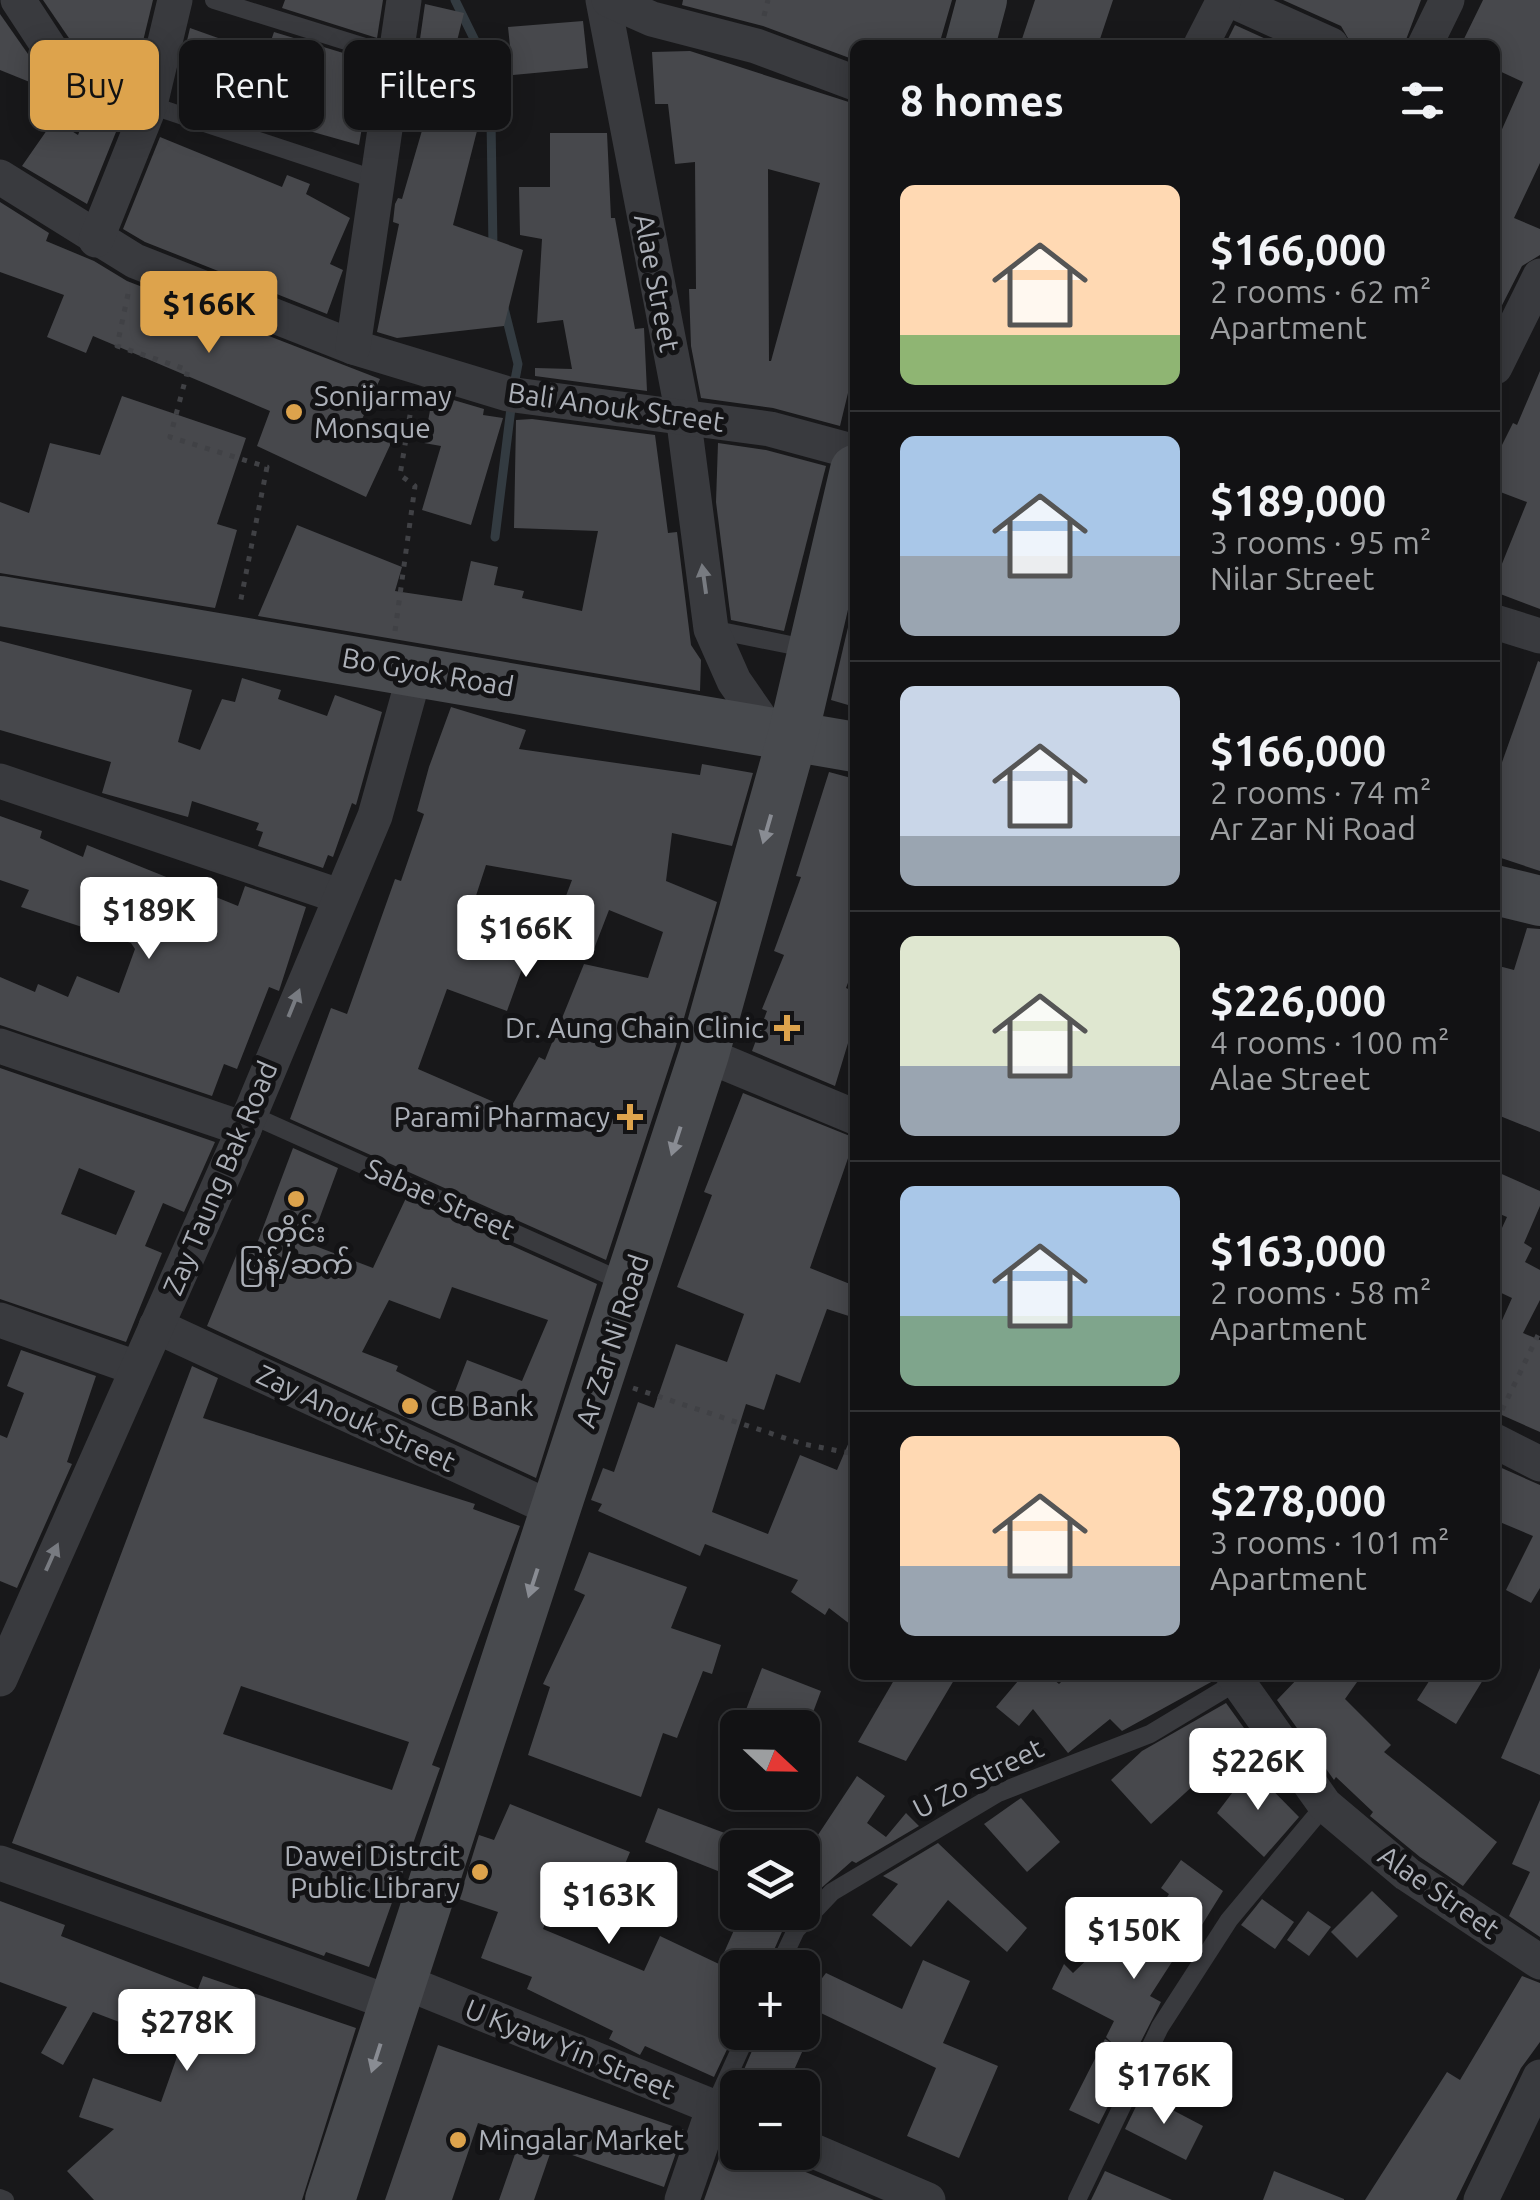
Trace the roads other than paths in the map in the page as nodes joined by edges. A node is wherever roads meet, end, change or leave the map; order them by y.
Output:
1 (18, 0) edge
2 (175, 0) edge
3 (214, 0) edge
4 (404, 0) edge
5 (606, 0) edge
6 (982, 0) edge
7 (1228, 0) edge
8 (1448, 0) edge
9 (44, 40) edge
10 (344, 40) edge
11 (397, 40) edge
12 (971, 40) edge
13 (1204, 40) edge
14 (1320, 40) edge
15 (1428, 40) edge
16 (159, 67) edge
17 (850, 81) edge
18 (159, 107) edge
19 (140, 130) edge
20 (382, 130) edge
21 (0, 178) edge
22 (374, 179) junction
23 (96, 240) junction
24 (1540, 276) edge
25 (353, 347) junction
26 (1500, 350) edge
27 (682, 415) junction
28 (850, 451) edge
29 (850, 490) edge
30 (0, 602) edge
31 (1500, 624) edge
32 (711, 629) junction
33 (1540, 636) edge
34 (811, 649) junction
35 (404, 667) junction
36 (781, 733) junction
37 (850, 746) edge
38 (0, 782) edge
39 (1500, 891) edge
40 (339, 896) junction
41 (1540, 902) edge
42 (0, 1046) edge
43 (704, 1054) junction
44 (850, 1115) edge
45 (246, 1121) junction
46 (631, 1285) junction
47 (0, 1320) edge
48 (156, 1326) junction
49 (136, 1368) junction
50 (1500, 1443) edge
51 (1540, 1464) edge
52 (557, 1511) junction
53 (15, 1602) edge
54 (0, 1679) edge
55 (1232, 1680) edge
56 (1236, 1680) edge
57 (1325, 1805) junction
58 (0, 1863) edge
59 (787, 1950) edge
60 (1540, 1962) edge
61 (398, 1992) junction
62 (1540, 2077) edge
63 (720, 2110) edge
64 (720, 2124) edge
65 (820, 2154) edge
66 (330, 2200) edge
67 (682, 2200) edge
68 (928, 2200) edge
69 (1077, 2200) edge
70 (1481, 2200) edge

1 - 9 street
2 - 16 street
3 - 10 lane
4 - 11 street
5 - 17 street
5 - 27 street, Alae Street
6 - 12 main road
7 - 13 street
7 - 14 street
8 - 15 street
18 - 22 lane
19 - 23 street
20 - 22 street
21 - 23 street, Bali Anouk Street
22 - 25 street
23 - 25 street, Bali Anouk Street
24 - 26 street
25 - 27 street, Bali Anouk Street
27 - 28 street, Bali Anouk Street
32 -> 27 street, Alae Street
29 - 34 main road, Ar Zar Ni Road
30 - 35 main road, Bo Gyok Road
31 - 33 street
32 - 34 lane
32 - 36 street, Alae Street
34 - 36 main road, Ar Zar Ni Road
35 - 36 main road, Bo Gyok Road
35 - 40 street, Zay Taung Bak Road
36 - 37 main road, Bo Gyok Road
36 -> 43 main road, Ar Zar Ni Road
38 - 40 street
39 - 41 main road
45 -> 40 street, Zay Taung Bak Road
42 - 45 street
43 - 44 street
43 -> 46 main road, Ar Zar Ni Road
45 - 46 lane, Sabae Street
45 - 48 street, Zay Taung Bak Road
46 - 52 main road, Ar Zar Ni Road
47 - 49 street
48 - 49 street, Zay Taung Bak Road
48 - 52 street, Zay Anouk Street
53 -> 49 street, Zay Taung Bak Road
50 - 51 street
52 -> 61 main road, Ar Zar Ni Road
53 - 54 street, Zay Taung Bak Road
55 - 59 lane, U Zo Street
56 - 57 street, Alae Street
57 - 60 street, Alae Street
57 - 69 lane
58 - 61 street, U Kyaw Yin Street
61 - 63 street, U Kyaw Yin Street
61 -> 66 main road, Ar Zar Ni Road
62 - 70 street
64 - 67 street
65 - 68 street

